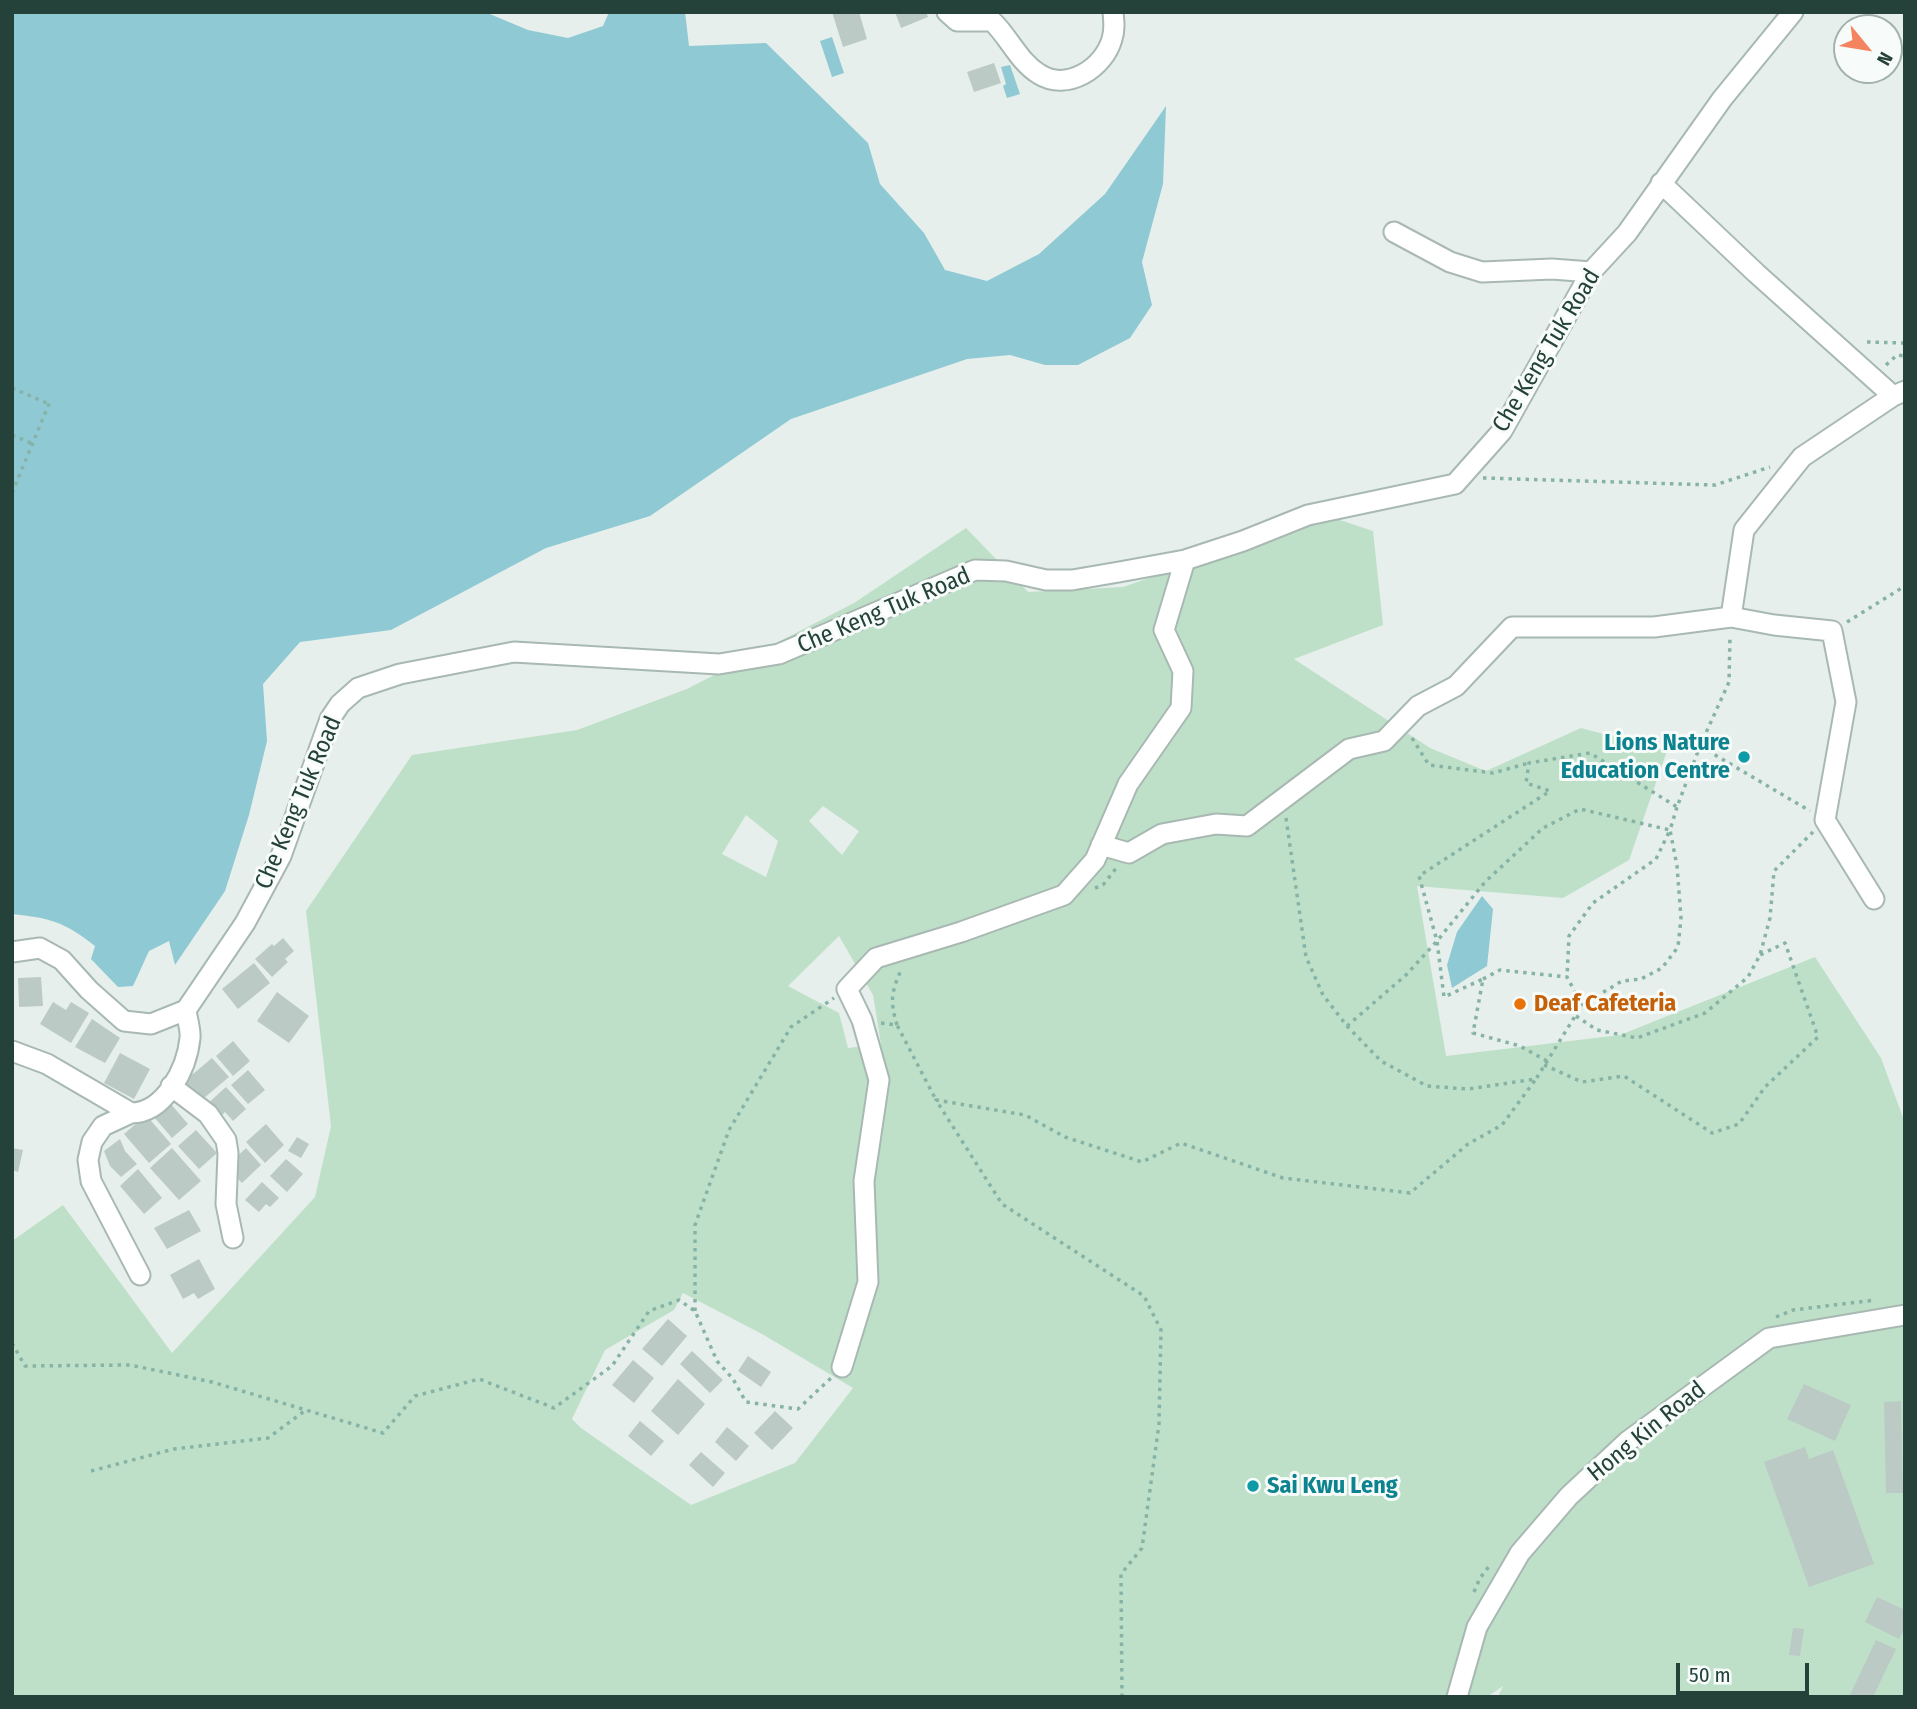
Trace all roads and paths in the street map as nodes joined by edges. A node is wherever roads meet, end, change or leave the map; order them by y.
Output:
1 (947, 12) edge
2 (1113, 12) edge
3 (1793, 12) edge
4 (1661, 183) junction
5 (1394, 232) dead end
6 (1591, 272) junction
7 (1867, 342) dead end
8 (1905, 343) edge
9 (1905, 356) edge
10 (1884, 366) dead end
11 (12, 388) edge
12 (1899, 393) edge
13 (51, 399) dead end
14 (49, 404) junction
15 (12, 435) edge
16 (33, 444) junction
17 (1802, 457) junction
18 (1467, 470) junction
19 (12, 478) edge
20 (18, 480) junction
21 (12, 493) edge
22 (1185, 560) junction
23 (1905, 586) edge
24 (1731, 617) junction
25 (1832, 631) junction
26 (1402, 723) junction
27 (1700, 746) junction
28 (1529, 763) junction
29 (1283, 799) junction
30 (1677, 807) junction
31 (1825, 820) junction
32 (1670, 830) junction
33 (1101, 845) junction
34 (1874, 899) dead end
35 (1437, 941) junction
36 (12, 952) edge
37 (1760, 955) junction
38 (1567, 977) junction
39 (1483, 979) junction
40 (848, 989) junction
41 (1582, 1005) junction
42 (186, 1010) junction
43 (1575, 1016) junction
44 (862, 1020) junction
45 (1347, 1026) junction
46 (12, 1051) edge
47 (1545, 1063) junction
48 (1536, 1079) junction
49 (172, 1086) junction
50 (936, 1100) junction
51 (131, 1113) junction
52 (233, 1238) dead end
53 (140, 1275) dead end
54 (1880, 1299) dead end
55 (1793, 1310) dead end
56 (695, 1311) junction
57 (1905, 1315) edge
58 (12, 1343) edge
59 (842, 1367) joint
60 (306, 1410) junction
61 (92, 1471) dead end
62 (1122, 1697) edge
63 (1457, 1697) edge

1 - 2 street
3 - 4 street, Che Keng Tuk Road
4 - 6 street, Che Keng Tuk Road
4 - 12 street
5 - 6 street
6 - 18 street, Che Keng Tuk Road
7 - 8 path
9 - 10 path
11 - 14 path
12 - 17 street
13 - 14 path
14 - 16 path
15 - 16 path
16 - 20 path
17 - 18 path
17 - 24 street
18 - 22 street, Che Keng Tuk Road
19 - 20 path
20 - 21 path
22 - 33 street
22 - 42 street, Che Keng Tuk Road
23 - 25 path
24 - 25 street
24 - 26 street
24 - 27 path
25 - 31 street
26 - 28 path
26 - 29 street
27 - 30 path
27 - 31 path
28 - 30 path
28 - 35 path
29 - 33 street
29 - 45 path
30 - 32 path
31 - 34 street
31 - 37 path
32 - 35 path
32 - 38 path
32 - 41 path
33 - 40 street
35 - 39 path
35 - 45 path
36 - 42 street
37 - 43 path
37 - 47 path
38 - 39 path
38 - 41 path
39 - 47 path
40 - 44 street
40 - 56 path
41 - 43 path
42 - 49 street
43 - 47 path
44 - 50 path
44 - 59 street
45 - 48 path
46 - 51 street
47 - 48 path
48 - 50 path
49 - 51 street
49 - 52 street
50 - 62 path
51 - 53 street
54 - 55 path
56 - 59 path
56 - 60 path
57 - 63 street, Hong Kin Road
58 - 60 path
60 - 61 path

